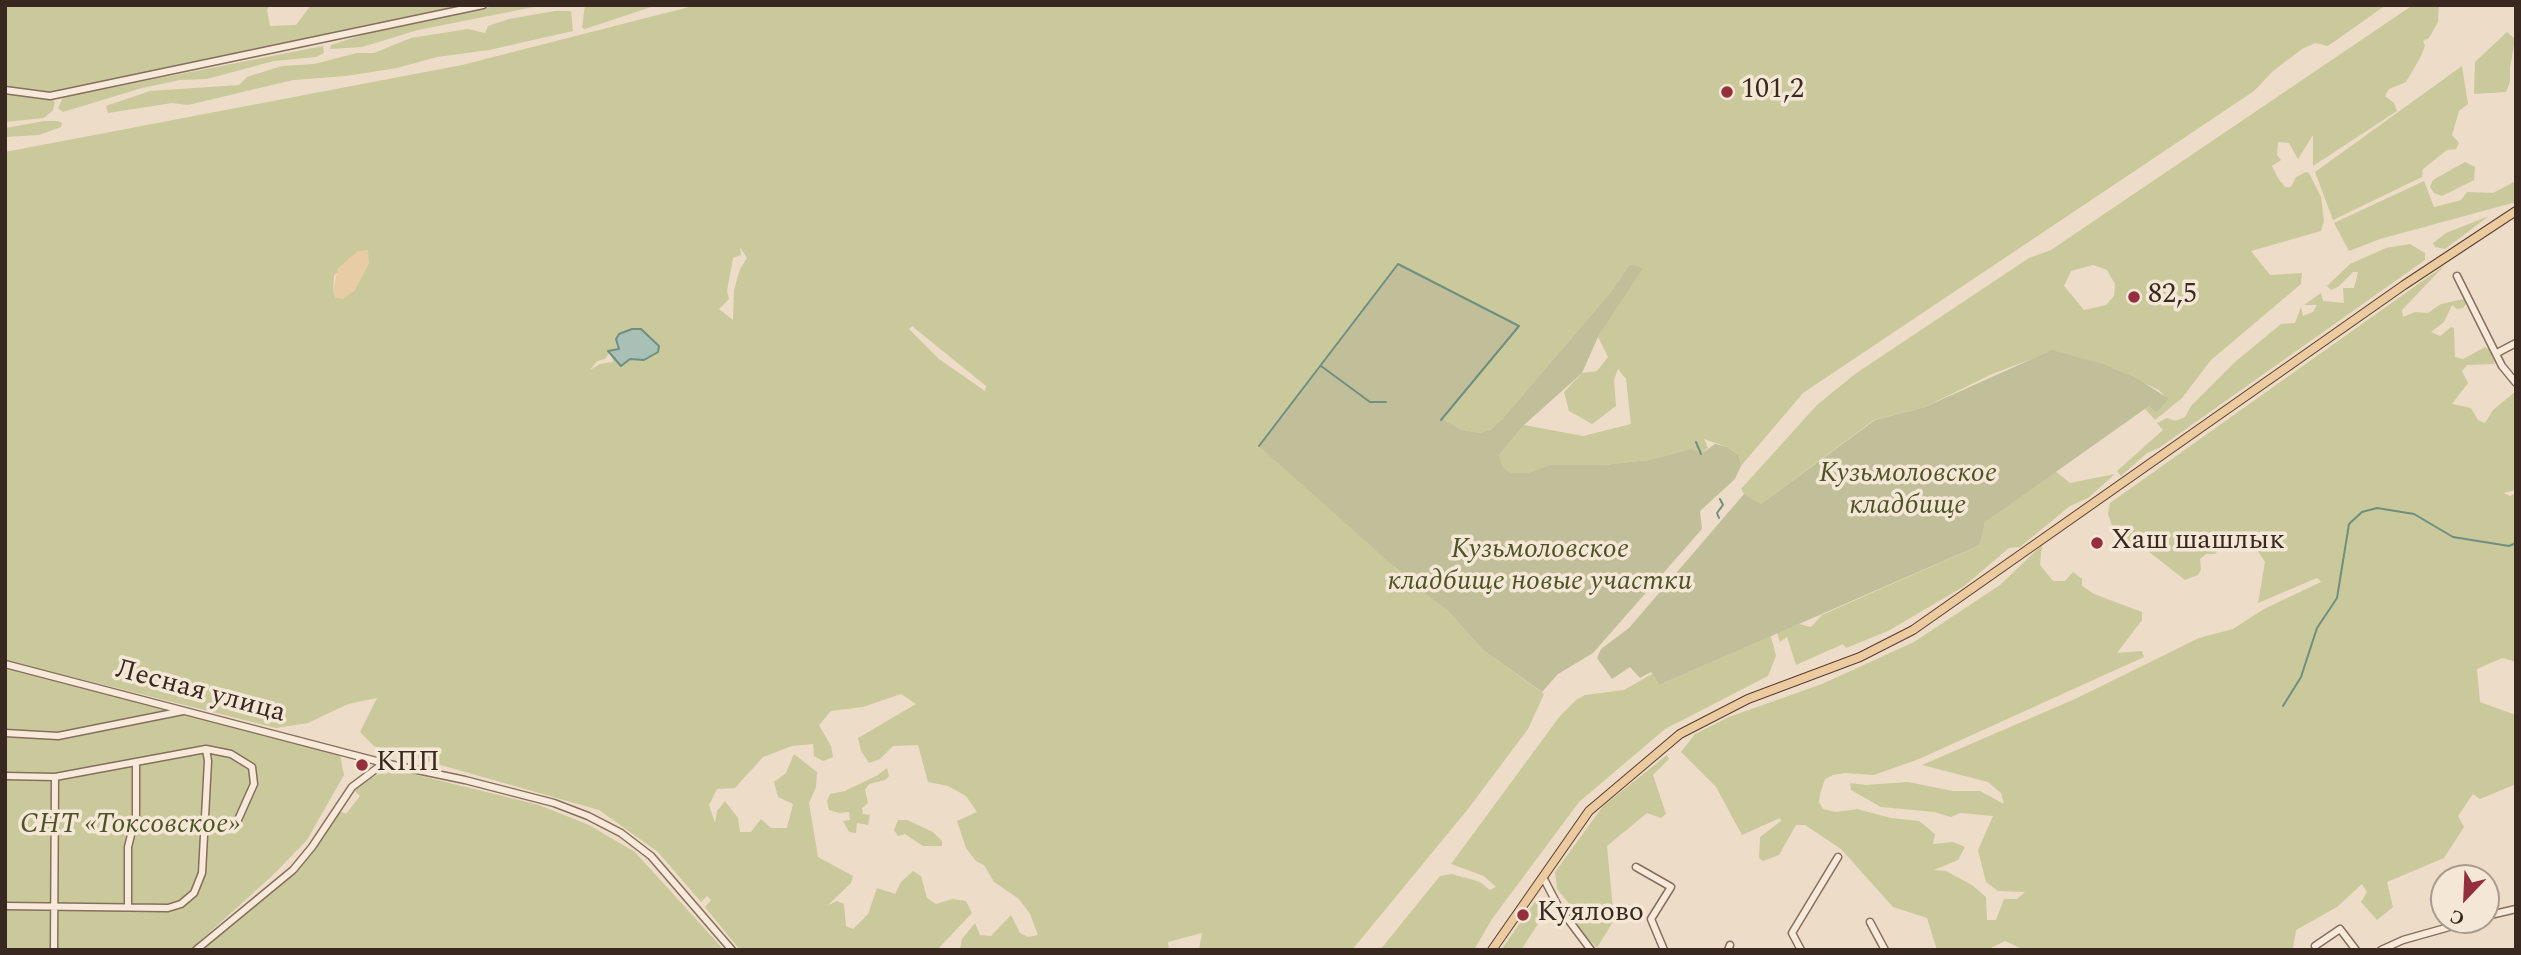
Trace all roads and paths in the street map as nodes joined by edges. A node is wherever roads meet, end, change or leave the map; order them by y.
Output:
1 (483, 5) edge
2 (5, 90) edge
3 (2516, 211) edge
4 (2457, 276) dead end
5 (2516, 343) edge
6 (2497, 353) junction
7 (2516, 383) edge
8 (5, 664) edge
9 (184, 711) junction
10 (5, 733) edge
11 (206, 749) junction
12 (136, 762) junction
13 (384, 763) junction
14 (5, 776) edge
15 (55, 777) junction
16 (237, 822) dead end
17 (1838, 857) dead end
18 (1636, 867) dead end
19 (1543, 877) junction
20 (5, 906) edge
21 (54, 907) junction
22 (128, 907) junction
23 (1870, 922) dead end
24 (2430, 932) edge
25 (2315, 946) dead end
26 (54, 950) edge
27 (196, 950) edge
28 (732, 950) edge
29 (1492, 950) edge
30 (1591, 950) edge
31 (1664, 950) edge
32 (1801, 950) edge
33 (1885, 950) edge
34 (2356, 950) edge
35 (2381, 950) edge

1 - 2 street
3 - 19 main road
4 - 6 street
5 - 6 street
6 - 7 street
8 - 9 street, Лесная улица
9 - 10 street
9 - 13 street, Лесная улица
11 - 12 street
11 - 16 street
11 - 22 street
12 - 15 street
12 - 22 street
13 - 27 street
13 - 28 street, Лесная улица
14 - 15 street
15 - 21 street
17 - 32 street
18 - 31 street
19 - 29 main road
19 - 30 street
20 - 21 street
21 - 22 street
21 - 26 street
23 - 33 street
24 - 35 street
25 - 34 street

